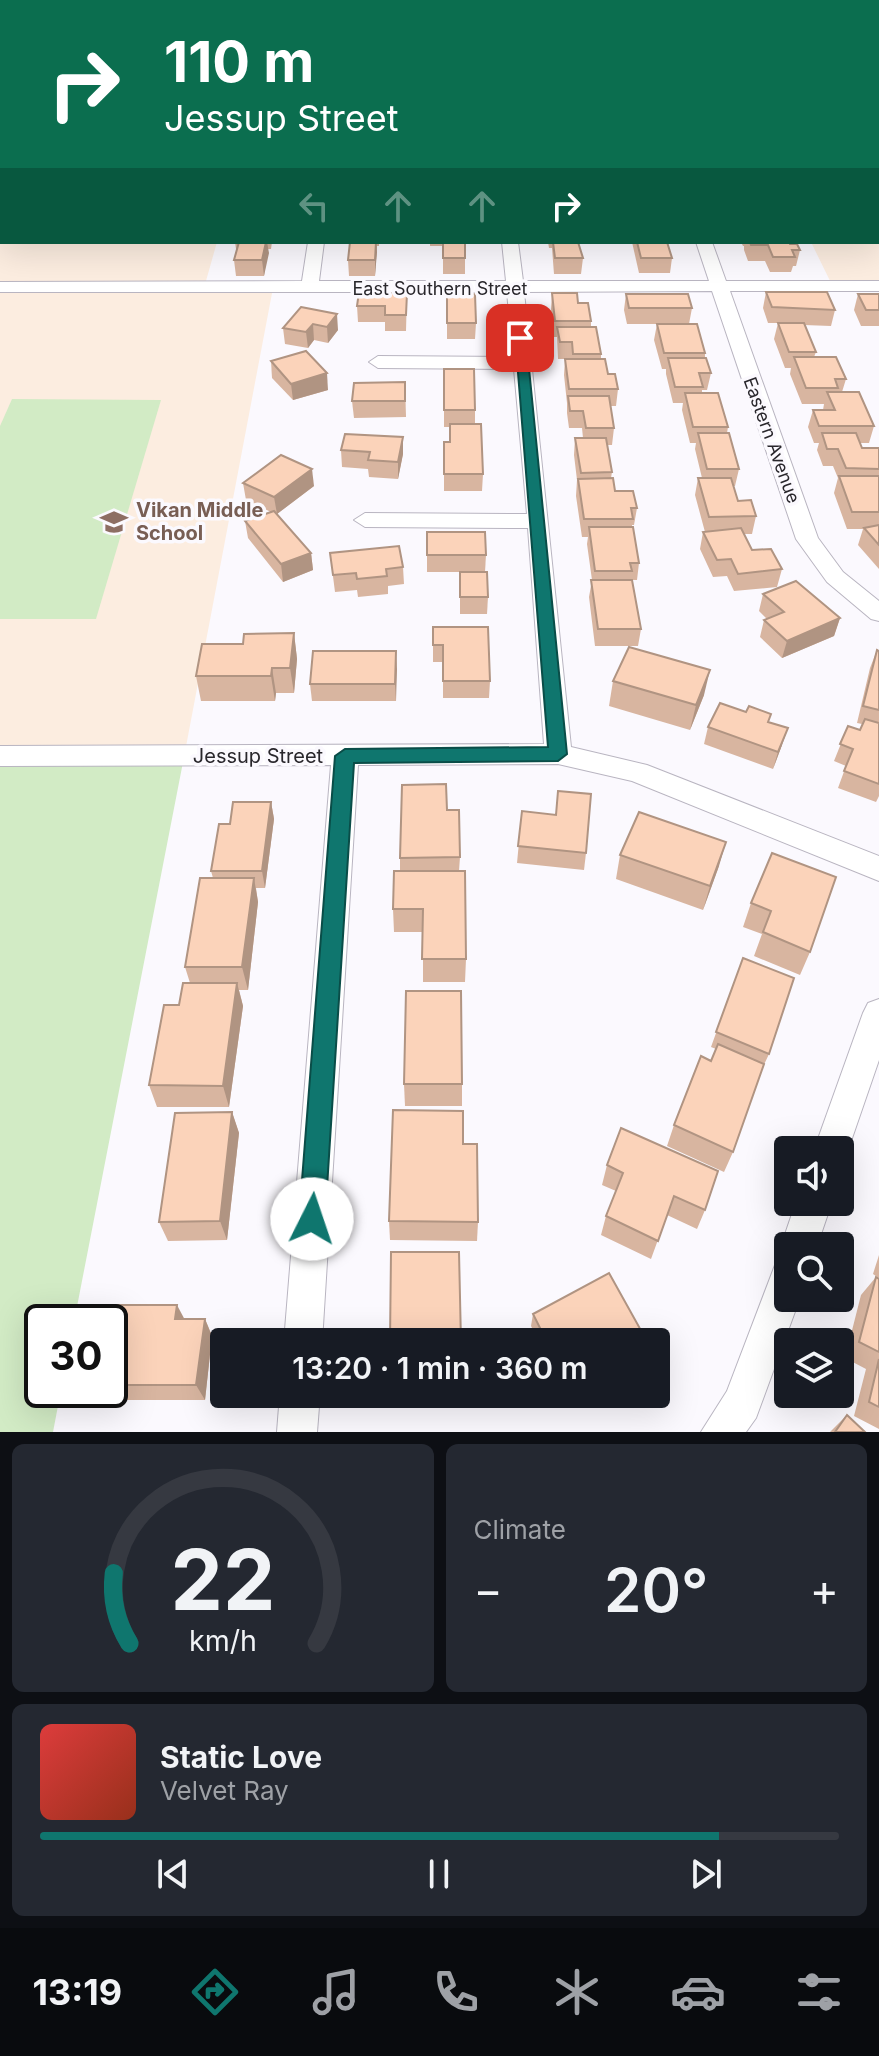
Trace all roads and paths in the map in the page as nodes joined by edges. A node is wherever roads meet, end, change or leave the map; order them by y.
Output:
1 (316, 244) edge
2 (510, 244) edge
3 (705, 244) edge
4 (879, 286) edge
5 (0, 287) edge
6 (718, 287) junction
7 (310, 288) junction
8 (513, 289) junction
9 (378, 362) dead end
10 (523, 363) junction
11 (365, 520) dead end
12 (539, 521) junction
13 (879, 613) edge
14 (558, 754) junction
15 (0, 756) edge
16 (345, 756) junction
17 (879, 869) edge
18 (879, 1013) edge
19 (836, 1136) edge
20 (776, 1312) edge
21 (304, 1328) edge
22 (299, 1408) edge
23 (297, 1432) edge
24 (721, 1432) edge

1 - 7 street
2 - 8 street
3 - 6 street, Eastern Avenue
4 - 6 street, East Southern Street
5 - 7 street, East Southern Street
6 - 8 street, East Southern Street
6 - 13 street, Eastern Avenue
7 - 8 street, East Southern Street
8 - 10 street
9 - 10 street
10 - 12 street
11 - 12 street
12 - 14 street
14 - 16 street, Jessup Street
14 - 17 street, Jessup Street
15 - 16 street, Jessup Street
16 - 21 street
18 - 19 street
20 - 24 street
22 - 23 street

